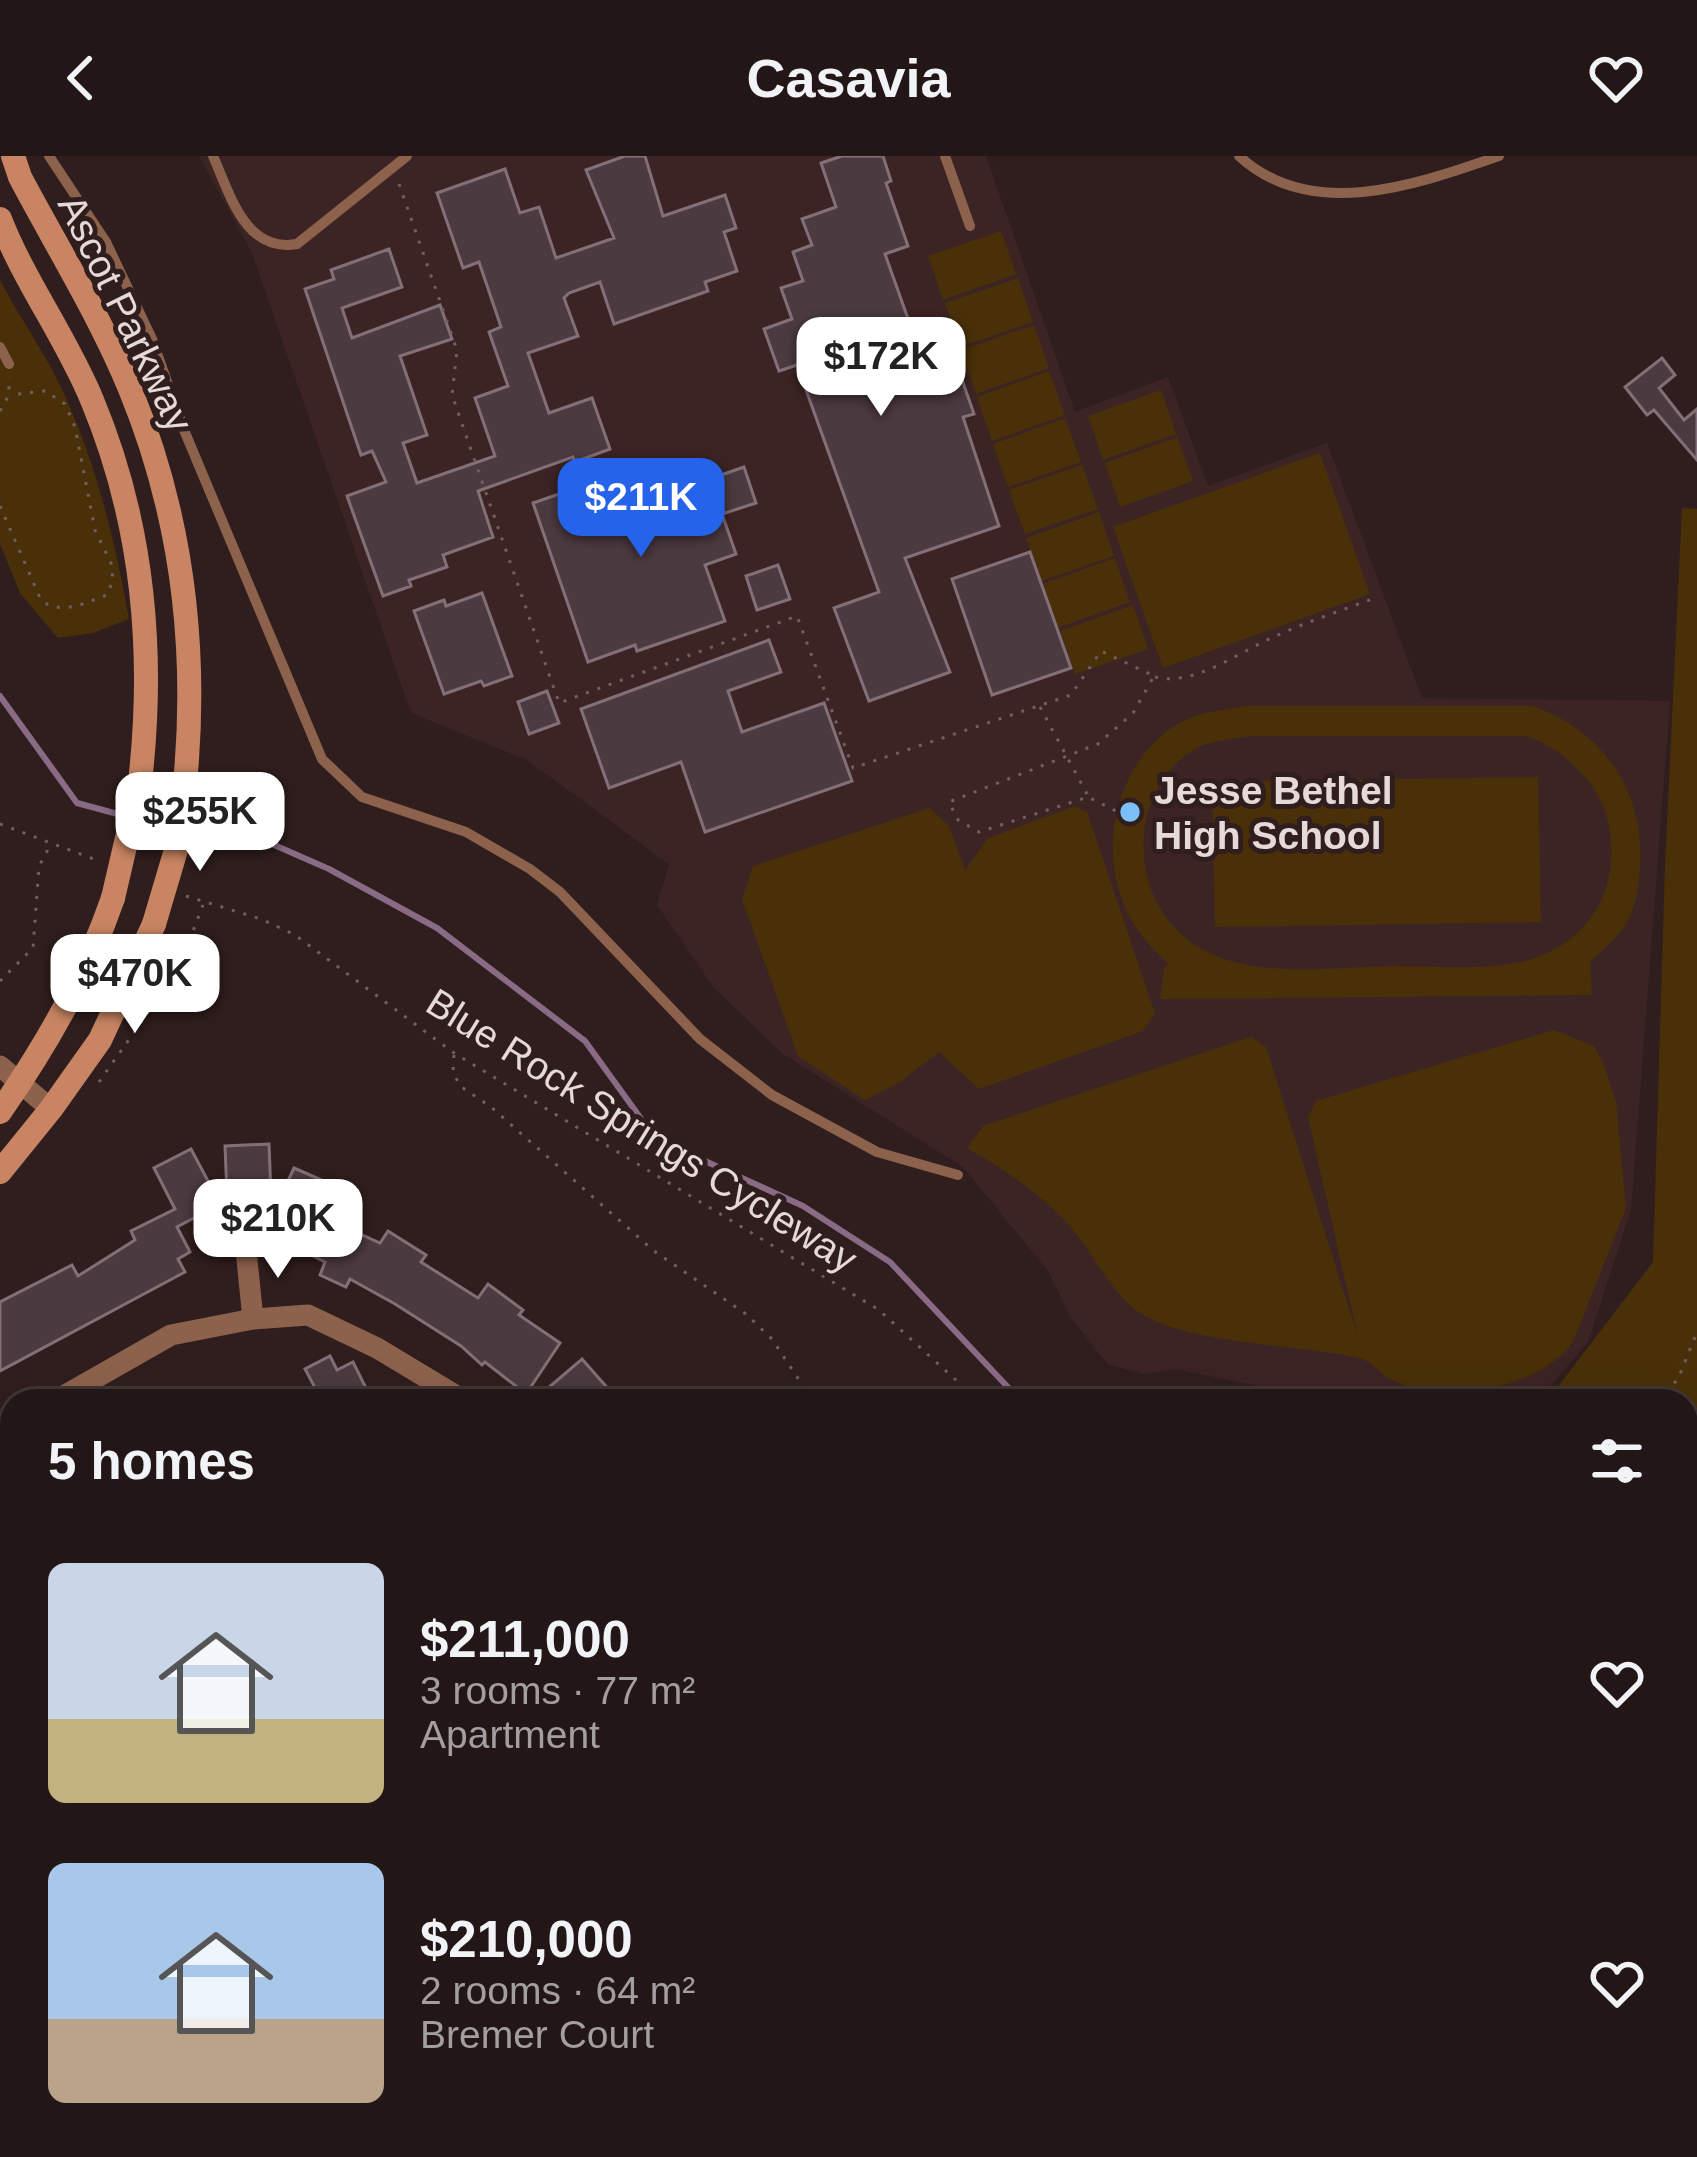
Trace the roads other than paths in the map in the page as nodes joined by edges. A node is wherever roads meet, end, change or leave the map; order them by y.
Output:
1 (13, 156) edge
2 (49, 156) edge
3 (213, 156) edge
4 (407, 156) edge
5 (945, 156) edge
6 (1239, 156) edge
7 (1499, 156) edge
8 (0, 219) edge
9 (970, 226) dead end
10 (0, 347) edge
11 (9, 364) dead end
12 (10, 1074) edge
13 (51, 1109) junction
14 (0, 1112) edge
15 (0, 1172) edge
16 (958, 1175) dead end
17 (246, 1250) dead end
18 (253, 1318) junction
19 (76, 1389) edge
20 (425, 1389) edge

1 - 13 main road, Ascot Parkway, bridge
2 - 16 lane
3 - 4 lane
5 - 9 lane
6 - 7 lane
8 - 12 main road, Ascot Parkway, bridge
10 - 11 lane
12 - 13 street
12 - 14 main road, Ascot Parkway
13 - 15 main road, Ascot Parkway
17 - 18 street
18 - 19 street
18 - 20 street

